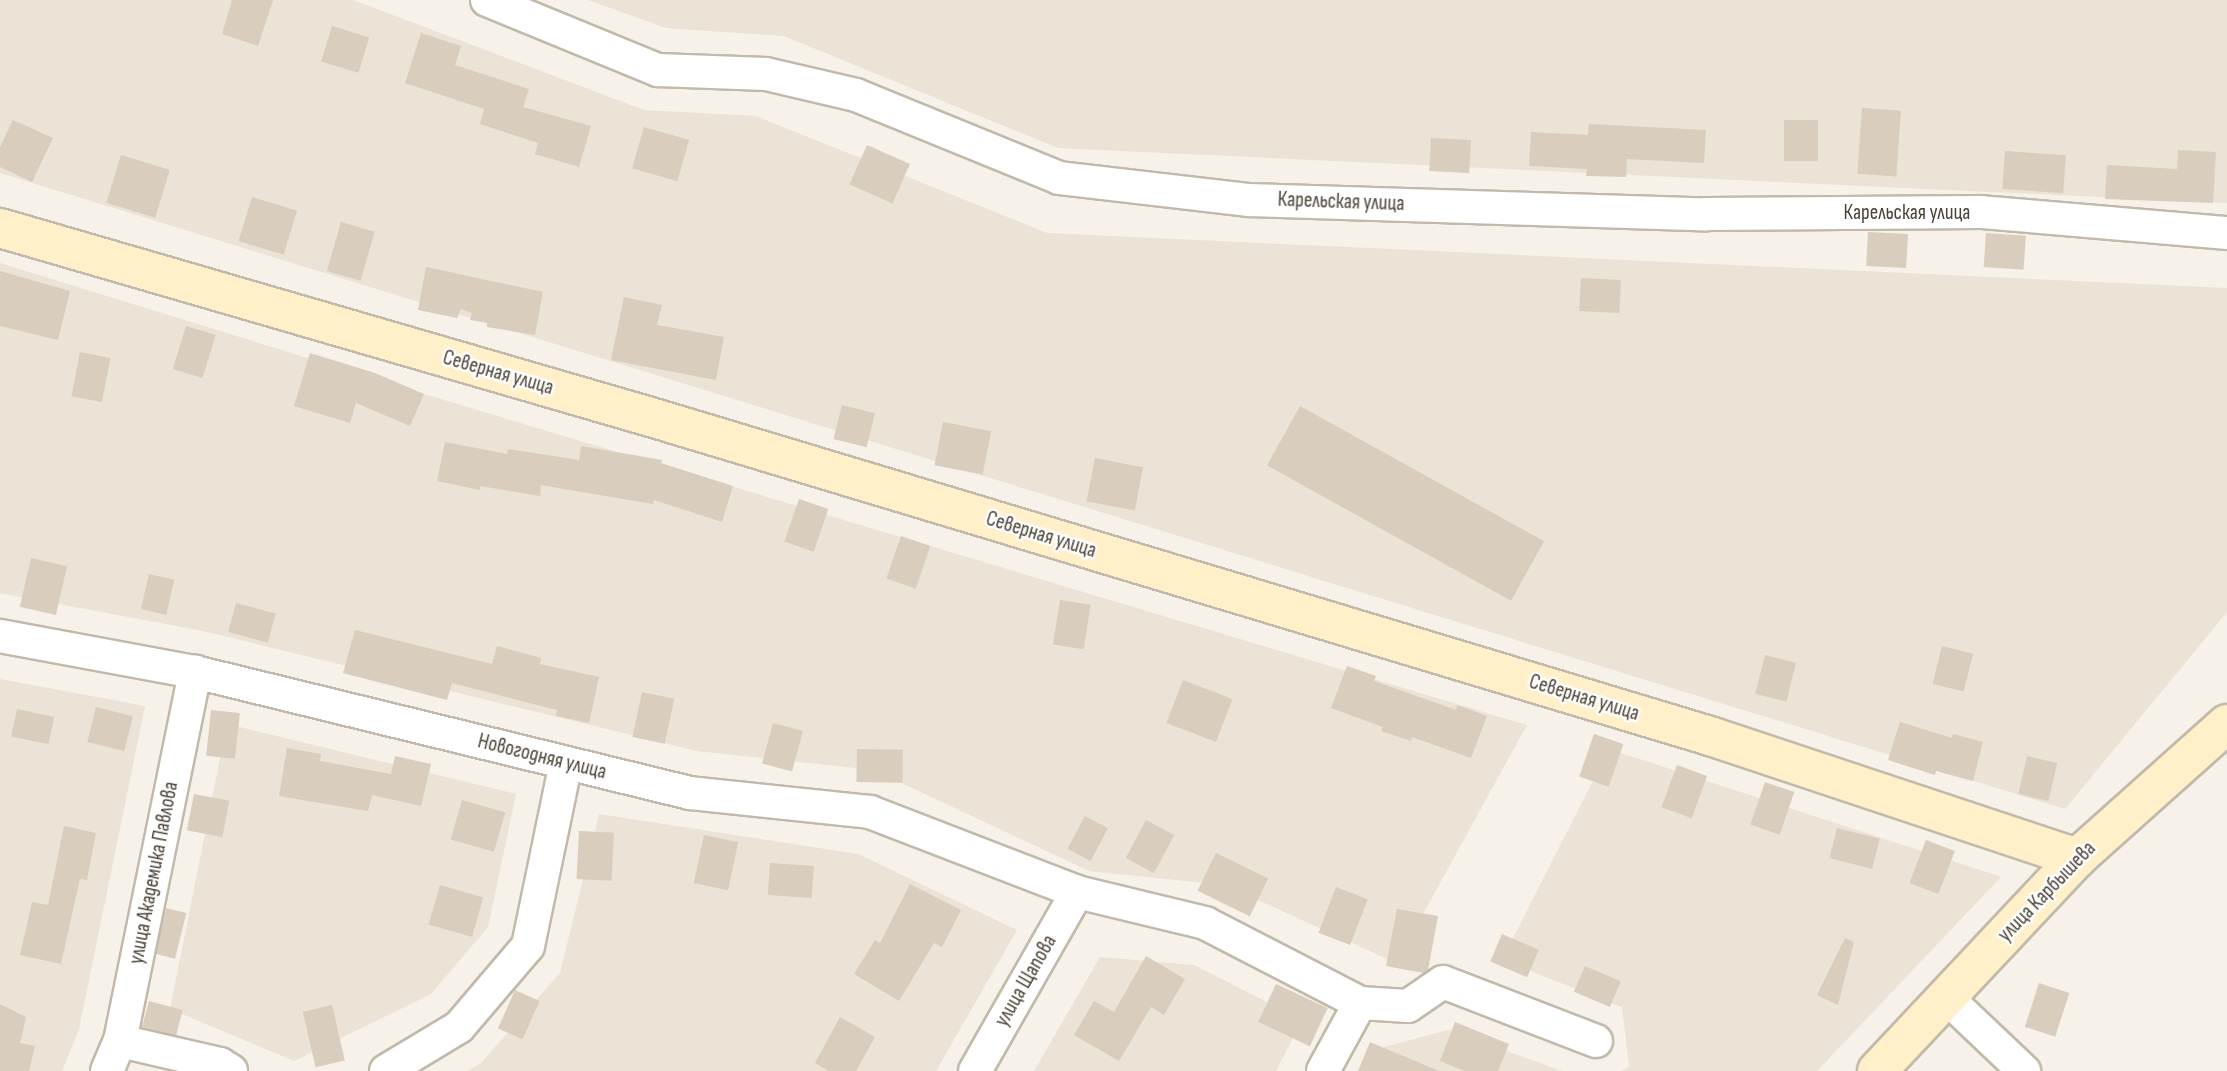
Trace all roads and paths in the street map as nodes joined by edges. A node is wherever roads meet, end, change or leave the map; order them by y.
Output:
1 (487, 0) edge
2 (0, 228) edge
3 (2227, 233) edge
4 (0, 636) edge
5 (195, 672) junction
6 (2227, 724) edge
7 (566, 763) junction
8 (2077, 858) junction
9 (1077, 892) junction
10 (1946, 996) junction
11 (1360, 1003) junction
12 (120, 1041) junction
13 (1596, 1041) dead end
14 (107, 1071) edge
15 (231, 1071) edge
16 (386, 1071) edge
17 (975, 1071) edge
18 (1323, 1071) edge
19 (1877, 1071) edge
20 (2024, 1071) edge

1 - 3 street, Карельская улица
2 - 8 main road, Северная улица
4 - 5 street, Новогодняя улица
5 - 7 street, Новогодняя улица
5 - 12 street, улица Академика Павлова
6 - 8 main road, улица Карбышева
7 - 9 street, Новогодняя улица
7 - 16 street
8 - 10 main road, улица Карбышева
9 - 11 street, Новогодняя улица
9 - 17 street, улица Щапова
10 - 19 main road, улица Карбышева
10 - 20 street
11 - 13 street
11 - 18 street
12 - 14 street, улица Академика Павлова
12 - 15 street

